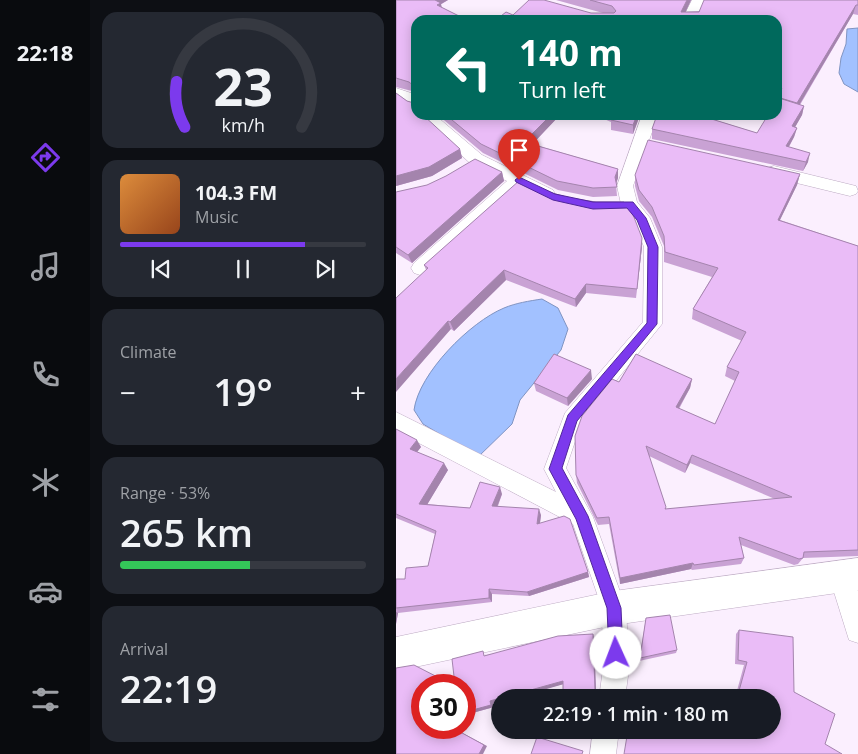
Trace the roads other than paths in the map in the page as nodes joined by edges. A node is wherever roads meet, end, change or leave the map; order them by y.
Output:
1 (699, 0) edge
2 (692, 15) edge
3 (396, 93) edge
4 (411, 101) edge
5 (431, 120) edge
6 (648, 120) edge
7 (640, 143) junction
8 (658, 147) edge
9 (760, 168) edge
10 (519, 180) junction
11 (850, 190) dead end
12 (561, 198) edge
13 (420, 268) dead end
14 (396, 421) edge
15 (582, 516) junction
16 (849, 575) edge
17 (614, 608) junction
18 (858, 632) edge
19 (396, 654) edge
20 (613, 689) edge
21 (604, 739) edge
22 (602, 754) edge

1 - 2 street
3 - 4 street
5 - 10 street
6 - 7 street
7 - 8 street
7 - 15 street
9 - 11 street
10 - 12 street
10 - 13 street
14 - 15 street
15 - 17 street
16 - 17 main road
16 - 18 street
17 - 19 main road
17 - 20 street
21 - 22 street

